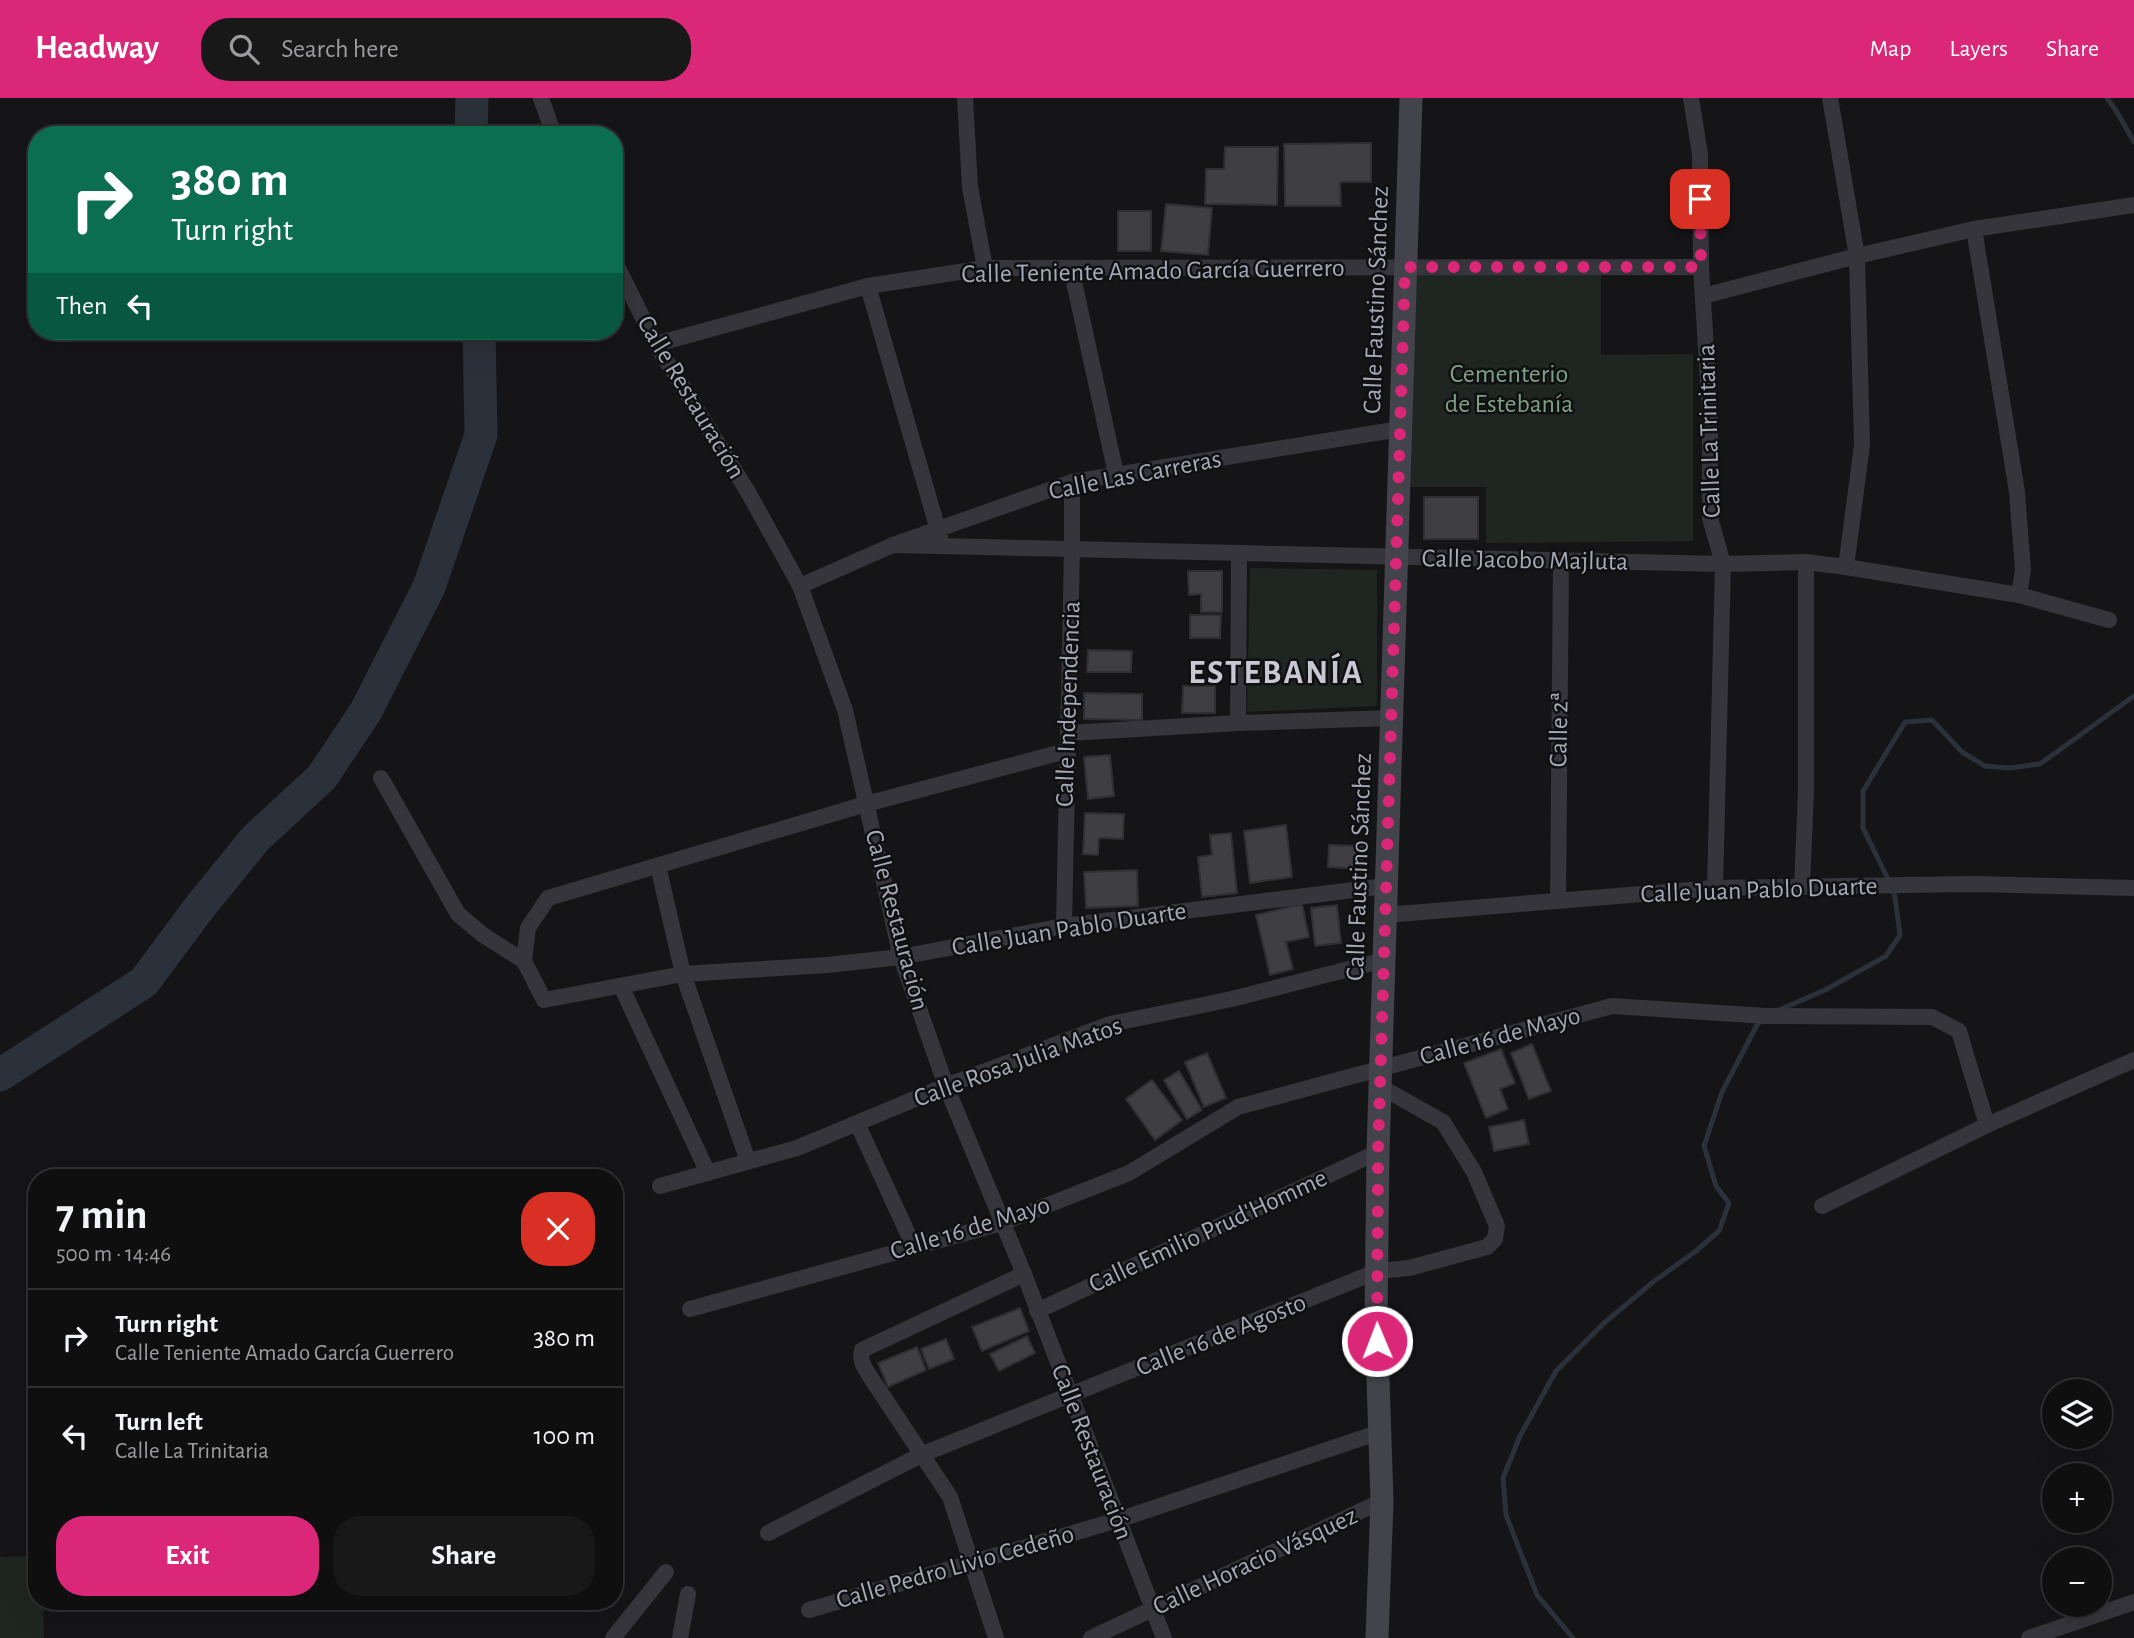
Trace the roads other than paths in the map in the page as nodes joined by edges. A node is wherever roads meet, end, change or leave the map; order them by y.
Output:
1 (541, 98) edge
2 (965, 98) edge
3 (1411, 98) edge
4 (1691, 98) edge
5 (1830, 98) edge
6 (551, 126) edge
7 (2134, 205) edge
8 (1974, 229) junction
9 (1857, 256) junction
10 (1405, 267) junction
11 (1701, 267) junction
12 (985, 268) junction
13 (1071, 268) junction
14 (623, 278) edge
15 (868, 286) junction
16 (1703, 296) junction
17 (656, 344) junction
18 (1400, 429) junction
19 (1116, 474) junction
20 (1072, 482) junction
21 (938, 529) junction
22 (893, 545) junction
23 (943, 546) junction
24 (1072, 550) junction
25 (1239, 554) junction
26 (1396, 557) junction
27 (1561, 561) junction
28 (1806, 562) junction
29 (1723, 564) junction
30 (1846, 567) junction
31 (800, 586) junction
32 (2019, 595) junction
33 (2109, 620) dead end
34 (1391, 718) junction
35 (1238, 723) junction
36 (1068, 733) junction
37 (1066, 751) junction
38 (381, 778) dead end
39 (866, 804) junction
40 (658, 866) junction
41 (1386, 886) junction
42 (1802, 887) junction
43 (1715, 888) junction
44 (2134, 888) edge
45 (1558, 900) junction
46 (1385, 915) junction
47 (1063, 926) junction
48 (901, 957) junction
49 (1384, 960) junction
50 (524, 961) junction
51 (683, 974) junction
52 (621, 986) junction
53 (2134, 1060) edge
54 (1382, 1078) junction
55 (946, 1086) junction
56 (857, 1123) junction
57 (1987, 1125) junction
58 (1378, 1152) junction
59 (748, 1161) junction
60 (708, 1173) junction
61 (660, 1186) dead end
62 (1822, 1206) dead end
63 (1002, 1223) junction
64 (914, 1247) junction
65 (1378, 1272) junction
66 (1024, 1274) junction
67 (690, 1309) dead end
68 (1037, 1311) junction
69 (1069, 1396) junction
70 (1380, 1432) junction
71 (923, 1454) junction
72 (1382, 1501) junction
73 (1118, 1520) junction
74 (768, 1533) dead end
75 (970, 1563) junction
76 (666, 1572) dead end
77 (688, 1594) dead end
78 (2134, 1602) edge
79 (809, 1610) dead end
80 (1153, 1610) junction
81 (613, 1638) edge
82 (680, 1638) edge
83 (996, 1638) edge
84 (1091, 1638) edge
85 (1164, 1638) edge
86 (1377, 1638) edge
87 (2029, 1638) edge

1 - 6 street
2 - 12 street
3 - 10 street, Calle Faustino Sánchez
4 - 11 street, Calle La Trinitaria
5 - 9 street
7 - 8 street
8 - 9 street
8 - 32 street
9 - 16 street
9 - 30 street
10 - 11 street, Calle Teniente Amado García Guerrero
10 - 13 street, Calle Teniente Amado García Guerrero
10 - 18 street, Calle Faustino Sánchez
11 - 16 street, Calle La Trinitaria
12 - 13 street, Calle Teniente Amado García Guerrero
12 - 15 street, Calle Teniente Amado García Guerrero
13 - 19 street
14 - 17 street, Calle Restauración
15 - 17 street, Calle Teniente Amado García Guerrero
15 - 21 street
16 - 29 street, Calle La Trinitaria
17 - 31 street, Calle Restauración
18 - 19 street, Calle Las Carreras
18 - 26 street, Calle Faustino Sánchez
19 - 20 street, Calle Las Carreras
20 - 21 street, Calle Las Carreras
20 - 24 street, Calle Independencia
21 - 22 street, Calle Las Carreras
21 - 23 street
22 - 23 street, Calle Jacobo Majluta
22 - 31 street, Calle Las Carreras
23 - 24 street, Calle Jacobo Majluta
24 - 25 street, Calle Jacobo Majluta
24 - 36 street, Calle Independencia
25 - 26 street, Calle Jacobo Majluta
25 - 35 street
26 - 27 street, Calle Jacobo Majluta
26 - 34 street, Calle Faustino Sánchez
27 - 29 street, Calle Jacobo Majluta
27 - 45 street, Calle 2ª
28 - 29 street, Calle Jacobo Majluta
28 - 30 street, Calle Jacobo Majluta
28 - 42 street
29 - 43 street, Calle La Trinitaria
30 - 32 street, Calle Jacobo Majluta
31 - 39 street, Calle Restauración
32 - 33 street, Calle Jacobo Majluta
34 - 35 street
34 - 41 street, Calle Faustino Sánchez
35 - 36 street
36 - 37 street, Calle Independencia
37 - 39 street
37 - 47 street, Calle Independencia
38 - 50 street
39 - 40 street
39 - 48 street, Calle Restauración
40 - 50 street
40 - 51 street
41 - 46 street, Calle Faustino Sánchez
41 - 47 street, Calle Juan Pablo Duarte
42 - 43 street, Calle Juan Pablo Duarte
42 - 44 street, Calle Juan Pablo Duarte
43 - 45 street, Calle Juan Pablo Duarte
45 - 46 street, Calle Juan Pablo Duarte
46 - 49 street, Calle Faustino Sánchez
47 - 48 street, Calle Juan Pablo Duarte
48 - 51 street, Calle Juan Pablo Duarte
48 - 55 street, Calle Restauración
49 - 54 street, Calle Faustino Sánchez
49 - 55 street, Calle Rosa Julia Matos
50 - 52 street, Calle Juan Pablo Duarte
51 - 52 street, Calle Juan Pablo Duarte
51 - 59 street
52 - 60 street
53 - 57 street
54 - 57 street, Calle 16 de Mayo
54 - 58 street, Calle Faustino Sánchez
54 - 63 street, Calle 16 de Mayo
54 - 65 street, Calle 16 de Agosto
55 - 56 street, Calle Rosa Julia Matos
55 - 63 street, Calle Restauración
56 - 59 street, Calle Rosa Julia Matos
56 - 64 street
57 - 62 street
58 - 65 street, Calle Faustino Sánchez
58 - 68 street, Calle Emilio Prud'Homme
59 - 60 street, Calle Rosa Julia Matos
60 - 61 street, Calle Rosa Julia Matos
63 - 64 street, Calle 16 de Mayo
63 - 66 street, Calle Restauración
64 - 67 street, Calle 16 de Mayo
65 - 69 street, Calle 16 de Agosto
65 - 70 street, Calle Faustino Sánchez
66 - 68 street, Calle Restauración
66 - 71 street
68 - 69 street, Calle Restauración
69 - 71 street, Calle 16 de Agosto
69 - 73 street, Calle Restauración
70 - 72 street, Calle Faustino Sánchez
70 - 73 street, Calle Pedro Livio Cedeño
71 - 74 street, Calle 16 de Agosto
71 - 75 street
72 - 80 street, Calle Horacio Vásquez
72 - 86 street, Calle Faustino Sánchez
73 - 75 street, Calle Pedro Livio Cedeño
73 - 80 street, Calle Restauración
75 - 79 street, Calle Pedro Livio Cedeño
75 - 83 street
76 - 81 street
77 - 82 street
78 - 87 street
80 - 84 street, Calle Horacio Vásquez
80 - 85 street, Calle Restauración

